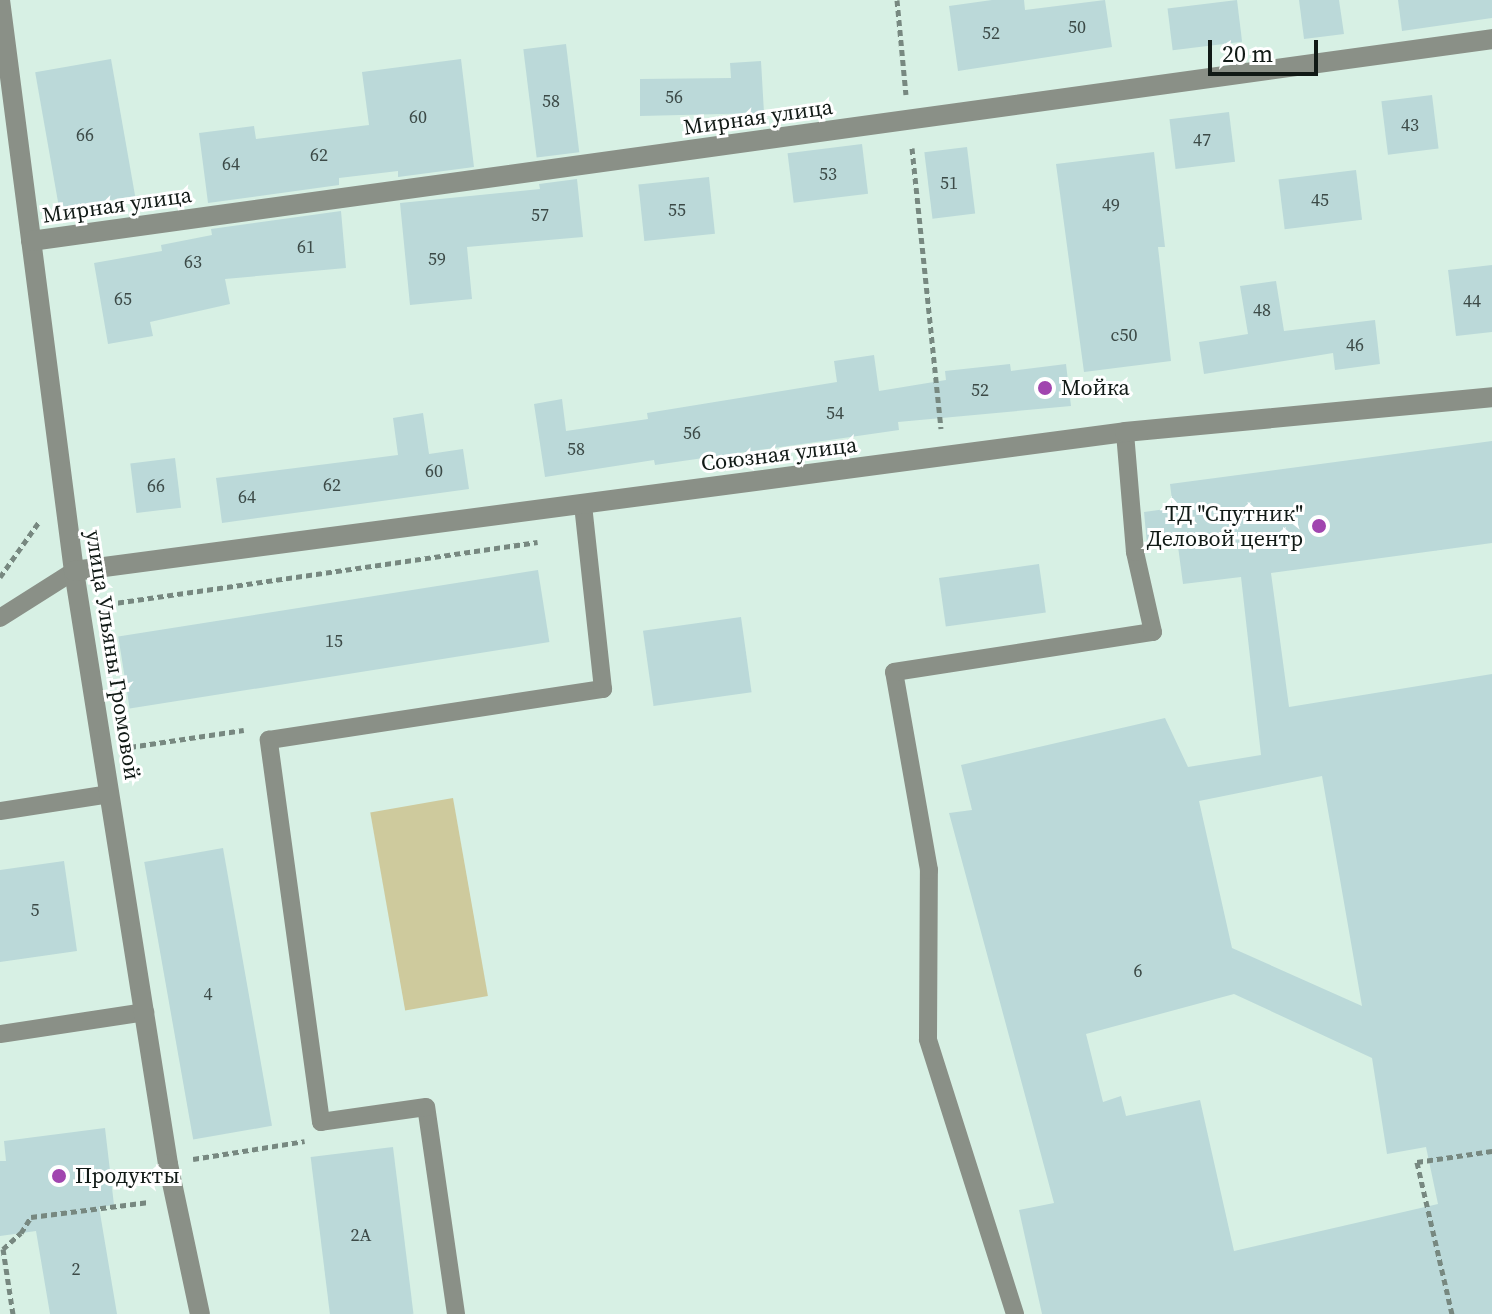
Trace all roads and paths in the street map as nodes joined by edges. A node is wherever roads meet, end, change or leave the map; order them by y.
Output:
1 (0, 0) edge
2 (897, 0) edge
3 (1492, 39) edge
4 (909, 120) junction
5 (31, 241) junction
6 (1492, 397) edge
7 (1125, 432) junction
8 (944, 457) junction
9 (583, 504) junction
10 (586, 534) junction
11 (74, 571) junction
12 (80, 609) junction
13 (0, 618) edge
14 (246, 746) dead end
15 (121, 749) dead end
16 (110, 794) junction
17 (0, 811) edge
18 (145, 1012) junction
19 (0, 1034) edge
20 (321, 1122) junction
21 (299, 1126) dead end
22 (301, 1142) junction
23 (1492, 1151) edge
24 (168, 1164) junction
25 (176, 1199) junction
26 (2, 1249) edge
27 (13, 1314) edge
28 (200, 1314) edge
29 (456, 1314) edge
30 (1015, 1314) edge
31 (1452, 1314) edge

1 - 5 street, улица Ульяны Громовой
2 - 4 path
3 - 4 street, Мирная улица
4 - 5 street, Мирная улица
4 - 8 path
5 - 11 street, улица Ульяны Громовой
6 - 7 street, Союзная улица
7 - 8 street, Союзная улица
7 - 30 lane
8 - 9 street, Союзная улица
9 - 10 lane
9 - 11 street, Союзная улица
10 - 12 path
10 - 20 lane
11 - 12 street, улица Ульяны Громовой
11 - 13 lane
12 - 16 street, улица Ульяны Громовой
14 - 15 path
16 - 17 lane
16 - 18 street, улица Ульяны Громовой
18 - 19 lane
18 - 24 street, улица Ульяны Громовой
20 - 22 path
20 - 29 lane
21 - 22 path
22 - 24 path
23 - 31 path
24 - 25 street, улица Ульяны Громовой
25 - 26 path
25 - 28 street, улица Ульяны Громовой
26 - 27 path

